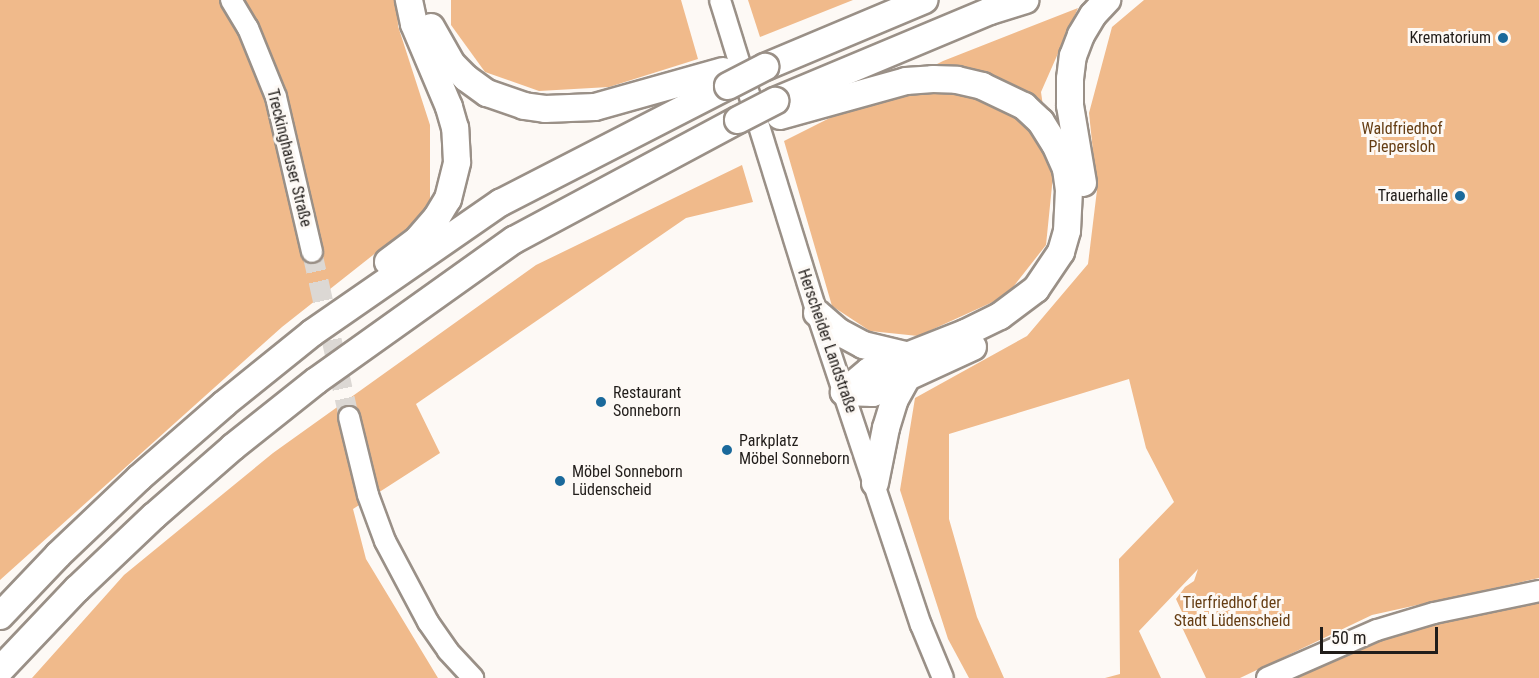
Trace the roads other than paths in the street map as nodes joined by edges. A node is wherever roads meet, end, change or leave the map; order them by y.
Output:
1 (231, 0) edge
2 (409, 0) edge
3 (424, 0) edge
4 (720, 0) edge
5 (924, 0) edge
6 (1026, 0) edge
7 (1107, 0) edge
8 (726, 78) junction
9 (778, 109) junction
10 (312, 252) tunnel mouth
11 (817, 314) junction
12 (312, 333) junction
13 (906, 367) junction
14 (844, 392) junction
15 (349, 417) tunnel mouth
16 (875, 483) junction
17 (1539, 591) edge
18 (0, 616) edge
19 (0, 670) edge
20 (473, 678) edge
21 (943, 678) edge
22 (1267, 678) edge

1 - 10 main road, Treckinghauser Straße
2 - 12 highway
3 - 8 highway
4 - 11 main road, Herscheider Landstraße
5 - 8 highway, bridge
6 - 9 highway
7 - 13 highway
8 - 12 highway
9 - 13 highway
9 - 19 highway
11 - 13 highway
11 - 14 main road, Herscheider Landstraße
12 - 18 highway
13 - 14 highway
13 - 16 highway
14 - 16 main road, Herscheider Landstraße
15 - 20 main road
16 - 21 main road, Herscheider Landstraße
17 - 22 main road

